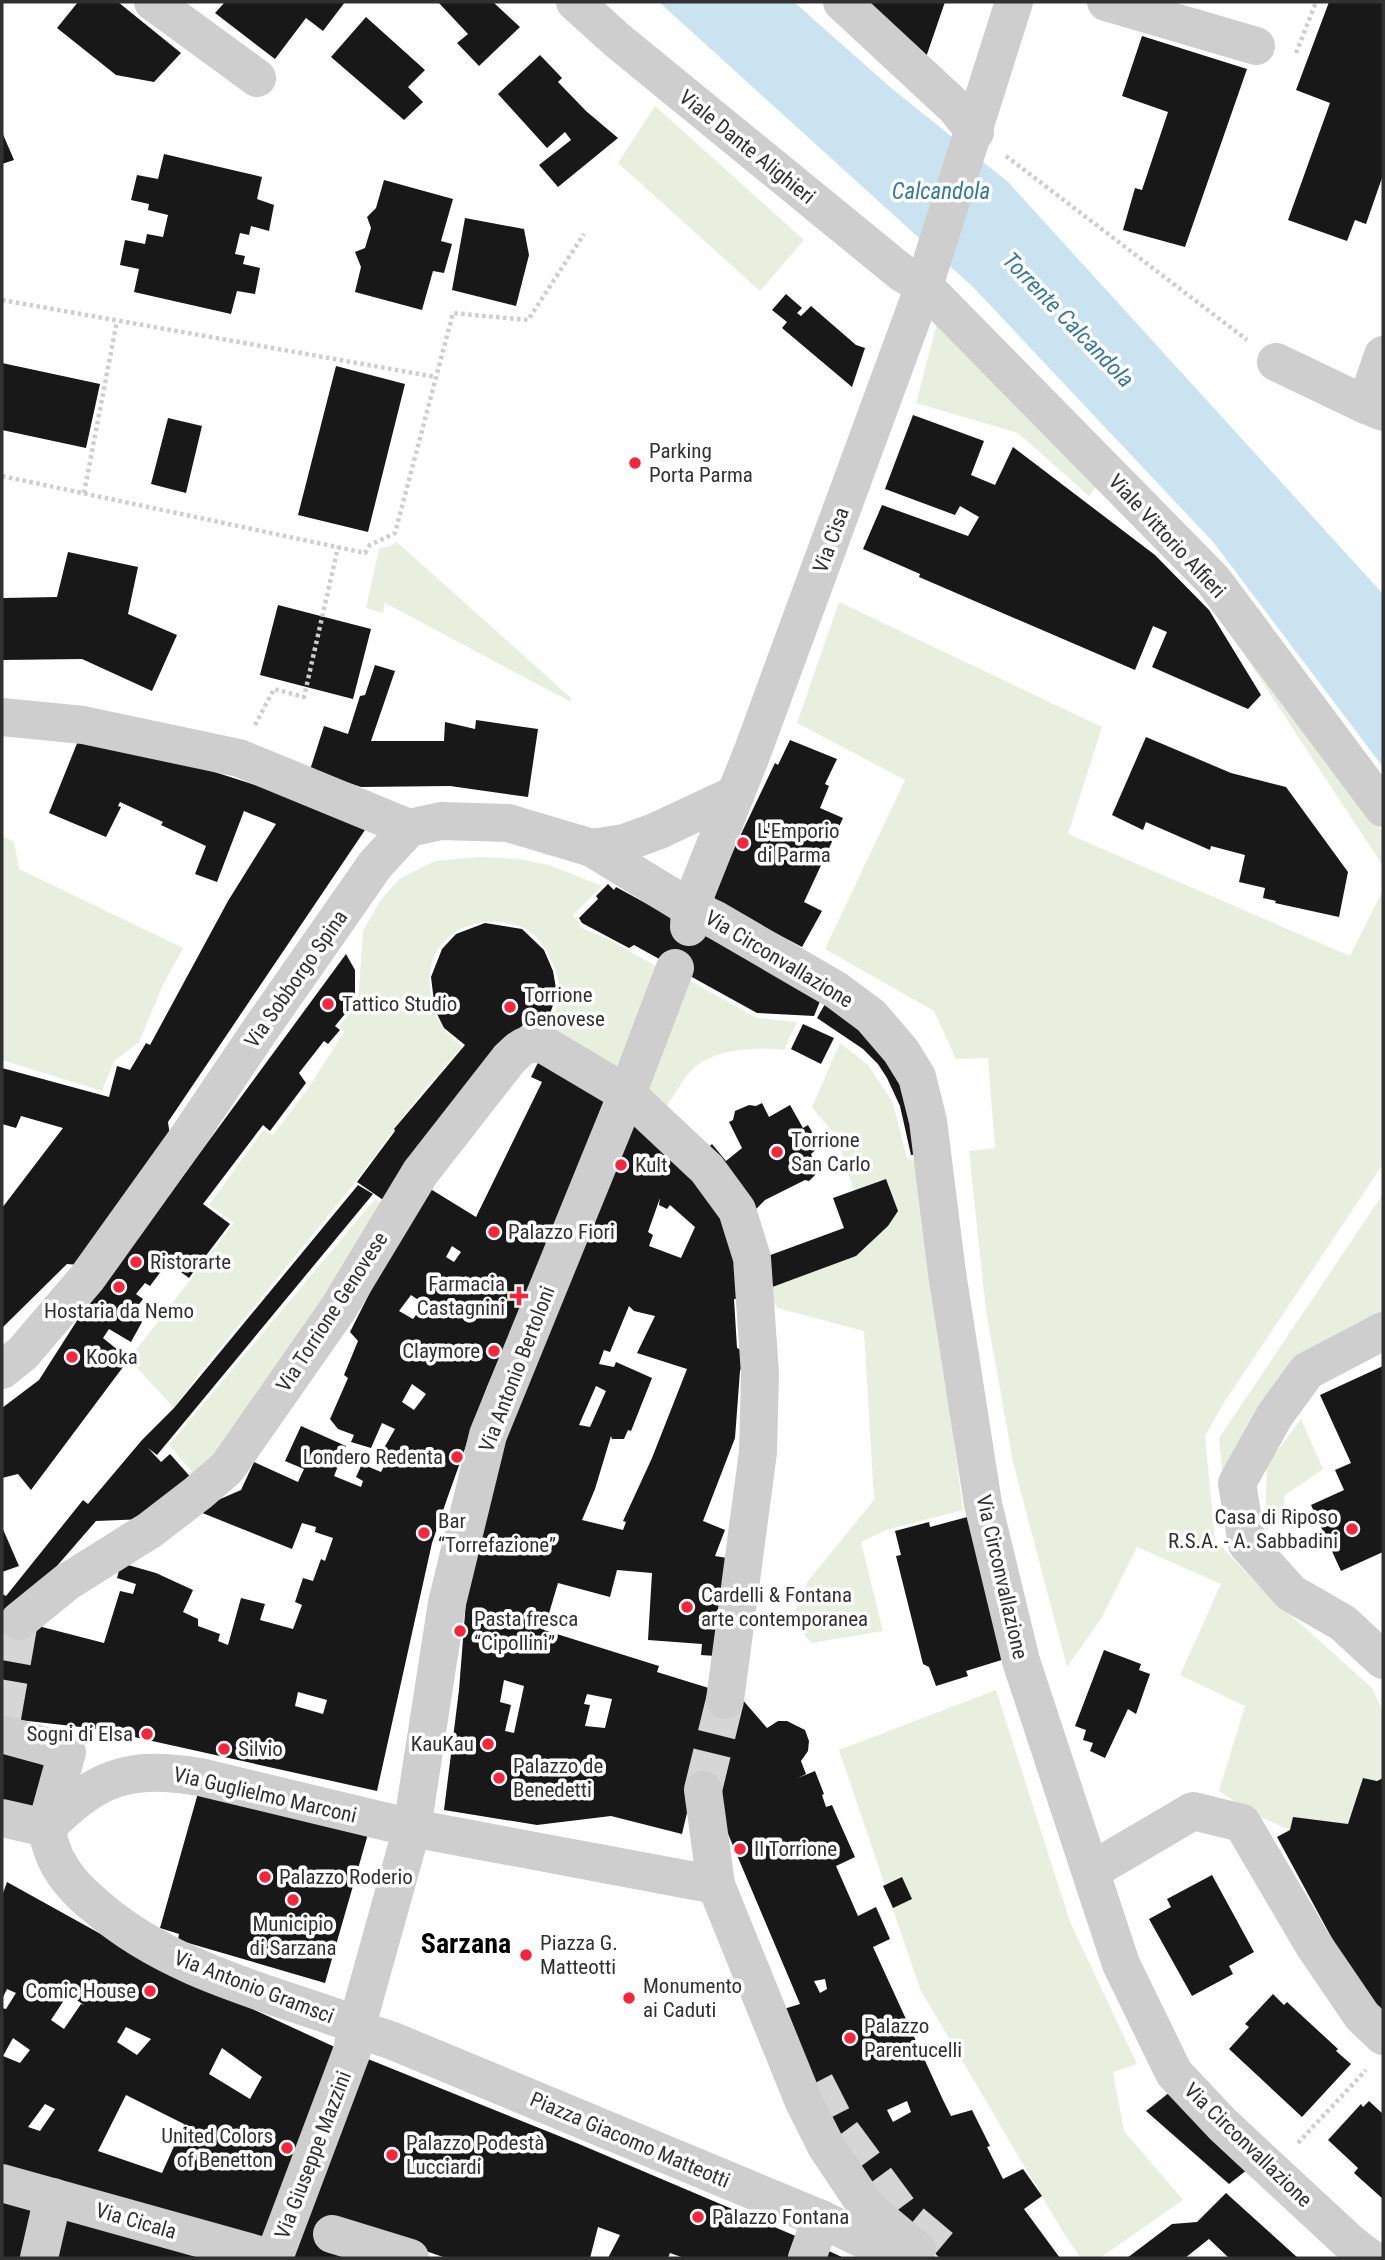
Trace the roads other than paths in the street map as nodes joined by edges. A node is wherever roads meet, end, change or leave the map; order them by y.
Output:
1 (153, 2) edge
2 (575, 2) edge
3 (842, 2) edge
4 (1014, 2) edge
5 (1106, 2) edge
6 (1256, 46) dead end
7 (257, 78) dead end
8 (975, 132) junction
9 (925, 286) junction
10 (1383, 355) edge
11 (1276, 362) road end
12 (1375, 408) edge
13 (4, 724) edge
14 (736, 794) junction
15 (1383, 808) edge
16 (409, 828) junction
17 (592, 848) junction
18 (689, 918) junction
19 (675, 968) dead end
20 (627, 1094) junction
21 (1383, 1331) edge
22 (2, 1370) edge
23 (19, 1621) tunnel mouth
24 (1383, 1660) edge
25 (725, 1700) tunnel mouth
26 (2, 1734) edge
27 (703, 1790) tunnel mouth
28 (4, 1826) edge
29 (46, 1828) junction
30 (412, 1828) junction
31 (1091, 1871) junction
32 (716, 1885) junction
33 (354, 2038) junction
34 (1379, 2049) edge
35 (2, 2183) edge
36 (53, 2197) junction
37 (821, 2219) junction
38 (307, 2226) junction
39 (39, 2258) edge
40 (272, 2258) edge
41 (410, 2258) edge
42 (807, 2258) edge
43 (902, 2258) edge
44 (926, 2258) edge
45 (1370, 2258) edge

1 - 7 street
2 - 9 street, Viale Dante Alighieri
3 - 8 street
4 - 8 street
5 - 6 street
8 - 9 street, Via Cisa
9 - 14 street, Via Cisa
9 - 15 street, Viale Vittorio Alfieri
10 - 12 street
11 - 12 street
13 - 16 street
14 - 17 street
14 - 18 street, Via Cisa
16 - 17 street
16 - 22 street, Via Sobborgo Spina
17 - 18 street
18 - 31 street, Via Circonvallazione
19 - 20 street, Via Antonio Bertoloni
20 - 23 street, Via Torrione Genovese
20 - 25 street
20 - 30 street, Via Antonio Bertoloni
21 - 24 street
26 - 29 street
27 - 32 street
28 - 29 street
29 - 30 street, Via Guglielmo Marconi
29 - 33 street, Via Antonio Gramsci
30 - 32 street
30 - 33 street
31 - 34 street
31 - 45 street, Via Circonvallazione
32 - 44 street
33 - 37 street, Piazza Giacomo Matteotti
33 - 38 street, Via Giuseppe Mazzini
35 - 36 street, Via Cicala
36 - 39 street
36 - 40 street, Via Cicala
37 - 42 street
37 - 43 street, Piazza Giacomo Matteotti
38 - 40 street, Via Giuseppe Mazzini
38 - 41 street

